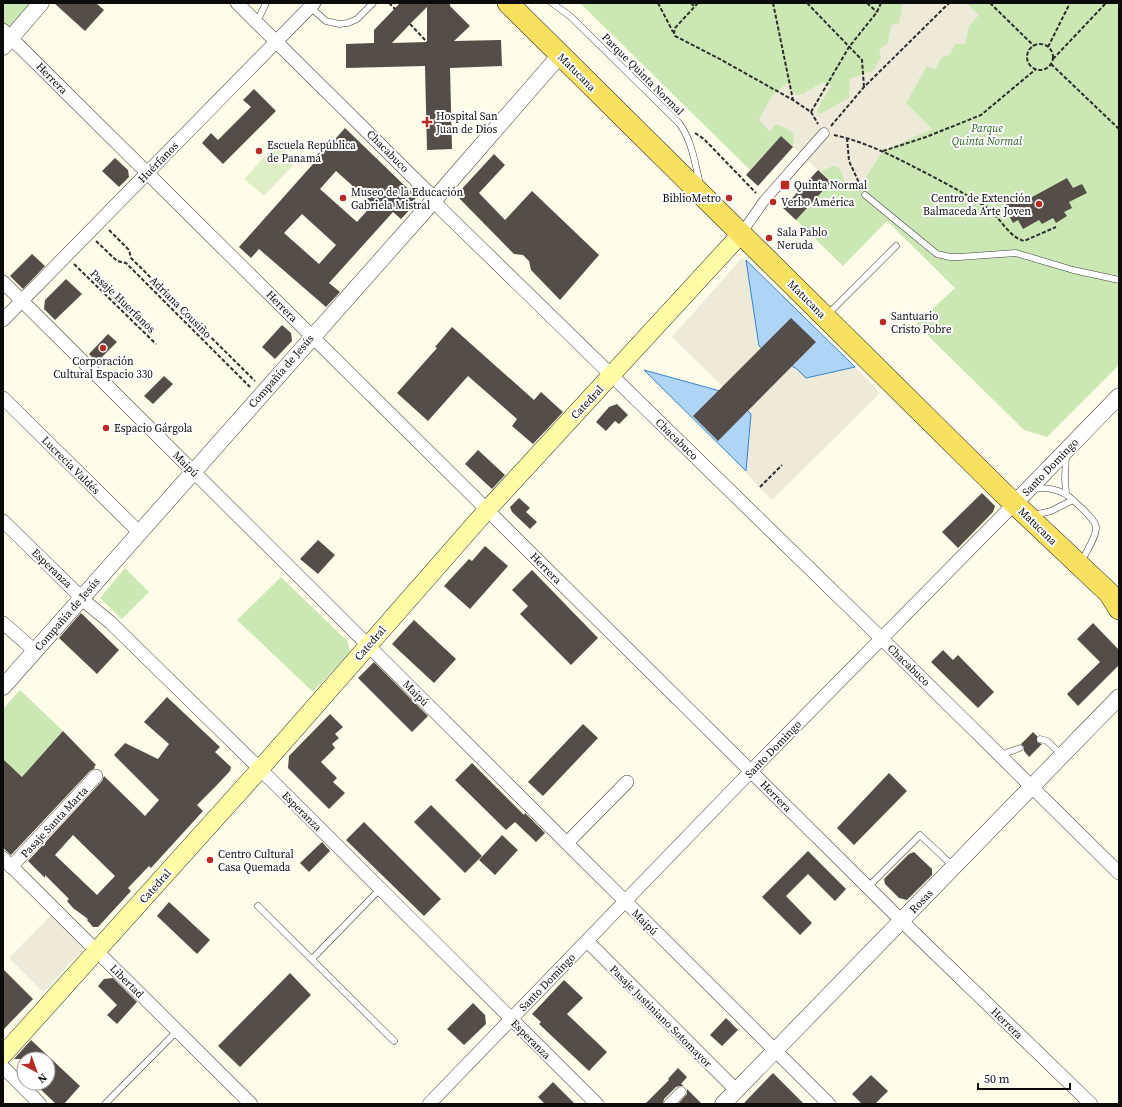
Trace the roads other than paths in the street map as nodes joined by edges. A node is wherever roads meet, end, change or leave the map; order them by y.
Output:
1 (41, 3) edge
2 (237, 3) edge
3 (266, 3) edge
4 (373, 3) edge
5 (552, 3) edge
6 (312, 5) edge
7 (513, 6) edge
8 (257, 22) junction
9 (6, 38) edge
10 (276, 41) junction
11 (560, 55) junction
12 (824, 133) road end
13 (147, 173) junction
14 (865, 195) road end
15 (703, 197) junction
16 (434, 200) junction
17 (741, 234) junction
18 (896, 246) dead end
19 (1119, 280) edge
20 (3, 282) edge
21 (22, 301) junction
22 (825, 317) junction
23 (3, 320) edge
24 (312, 336) junction
25 (612, 376) junction
26 (1119, 396) edge
27 (3, 398) edge
28 (1066, 450) junction
29 (193, 471) junction
30 (1066, 494) junction
31 (1073, 500) junction
32 (1024, 503) junction
33 (488, 510) junction
34 (3, 521) edge
35 (139, 532) junction
36 (1079, 566) junction
37 (81, 597) junction
38 (1116, 600) edge
39 (3, 623) edge
40 (882, 639) junction
41 (368, 646) junction
42 (35, 651) junction
43 (3, 687) edge
44 (1119, 697) edge
45 (1040, 739) dead end
46 (1020, 748) dead end
47 (1000, 755) junction
48 (1062, 755) junction
49 (260, 769) junction
50 (751, 772) junction
51 (96, 776) dead end
52 (627, 782) dead end
53 (1032, 787) junction
54 (567, 843) junction
55 (7, 863) edge
56 (954, 867) junction
57 (1119, 873) edge
58 (868, 887) junction
59 (380, 889) junction
60 (625, 902) junction
61 (258, 906) dead end
62 (901, 921) junction
63 (587, 941) junction
64 (97, 951) junction
65 (312, 959) junction
66 (511, 1019) junction
67 (177, 1031) junction
68 (394, 1041) dead end
69 (775, 1050) junction
70 (3, 1055) edge
71 (3, 1066) edge
72 (736, 1090) junction
73 (681, 1092) dead end
74 (40, 1104) edge
75 (104, 1104) edge
76 (251, 1104) edge
77 (429, 1104) edge
78 (597, 1104) edge
79 (669, 1104) edge
80 (723, 1104) edge
81 (829, 1104) edge
82 (1091, 1104) edge

1 - 9 street
2 - 8 street, Chacabuco
3 - 8 lane
4 - 6 lane
5 - 15 lane, Parque Quinta Normal
6 - 10 street, Huérfanos
7 - 11 main road, Matucana
8 - 10 street, Chacabuco
9 - 13 street, Herrera
10 - 13 street, Huérfanos
10 - 16 street, Chacabuco
11 - 15 main road, Matucana
11 - 16 street, Compañía de Jesús
12 - 17 street
13 - 21 street, Huérfanos
13 - 24 street, Herrera
14 - 19 lane
15 - 17 main road, Matucana
16 - 24 street, Compañía de Jesús
16 - 25 street, Chacabuco
17 - 22 main road, Matucana
17 - 25 main road, Catedral
18 - 22 lane
20 - 21 street, Maipú
21 - 23 street, Huérfanos
21 - 29 street, Maipú
22 - 32 main road, Matucana
24 - 29 street, Compañía de Jesús
24 - 33 street, Herrera
25 - 33 main road, Catedral
25 - 40 street, Chacabuco
26 - 28 street, Santo Domingo
27 - 35 street, Lucrecia Valdés
28 - 30 lane
28 - 32 street, Santo Domingo
29 - 35 street, Compañía de Jesús
29 - 41 street, Maipú
30 - 31 lane
30 - 32 lane
31 - 32 lane
31 - 36 lane
32 - 36 main road, Matucana
32 - 40 street, Santo Domingo
33 - 41 main road, Catedral
33 - 50 street, Herrera
34 - 37 street, Esperanza
35 - 37 street, Compañía de Jesús
36 - 38 main road, Matucana
37 - 42 street, Compañía de Jesús
37 - 49 street, Esperanza
39 - 42 street
40 - 47 street, Chacabuco
40 - 50 street, Santo Domingo
41 - 49 main road, Catedral
41 - 54 street, Maipú
42 - 43 street, Compañía de Jesús
44 - 48 street, Rosas
45 - 48 lane
46 - 47 lane
47 - 53 street, Chacabuco
48 - 53 street, Rosas
49 - 59 street, Esperanza
49 - 64 main road, Catedral
50 - 58 street, Herrera
50 - 60 street, Santo Domingo
51 - 55 street, Pasaje Santa Marta
52 - 54 street
53 - 56 street, Rosas
53 - 57 street, Chacabuco
54 - 60 street, Maipú
55 - 64 street, Libertad
56 - 58 lane
56 - 62 street, Rosas
58 - 62 street, Herrera
59 - 65 lane
59 - 66 street, Esperanza
60 - 63 street, Santo Domingo
60 - 69 street, Maipú
61 - 65 lane
62 - 69 street, Rosas
62 - 82 street, Herrera
63 - 66 street, Santo Domingo
63 - 72 street, Pasaje Justiniano Sotomayor
64 - 67 street, Libertad
64 - 70 main road, Catedral
65 - 68 lane
66 - 77 street, Santo Domingo
66 - 78 street, Esperanza
67 - 75 lane
67 - 76 street, Libertad
69 - 72 street, Rosas
69 - 81 street, Maipú
71 - 74 street
72 - 80 street, Rosas
73 - 79 street

